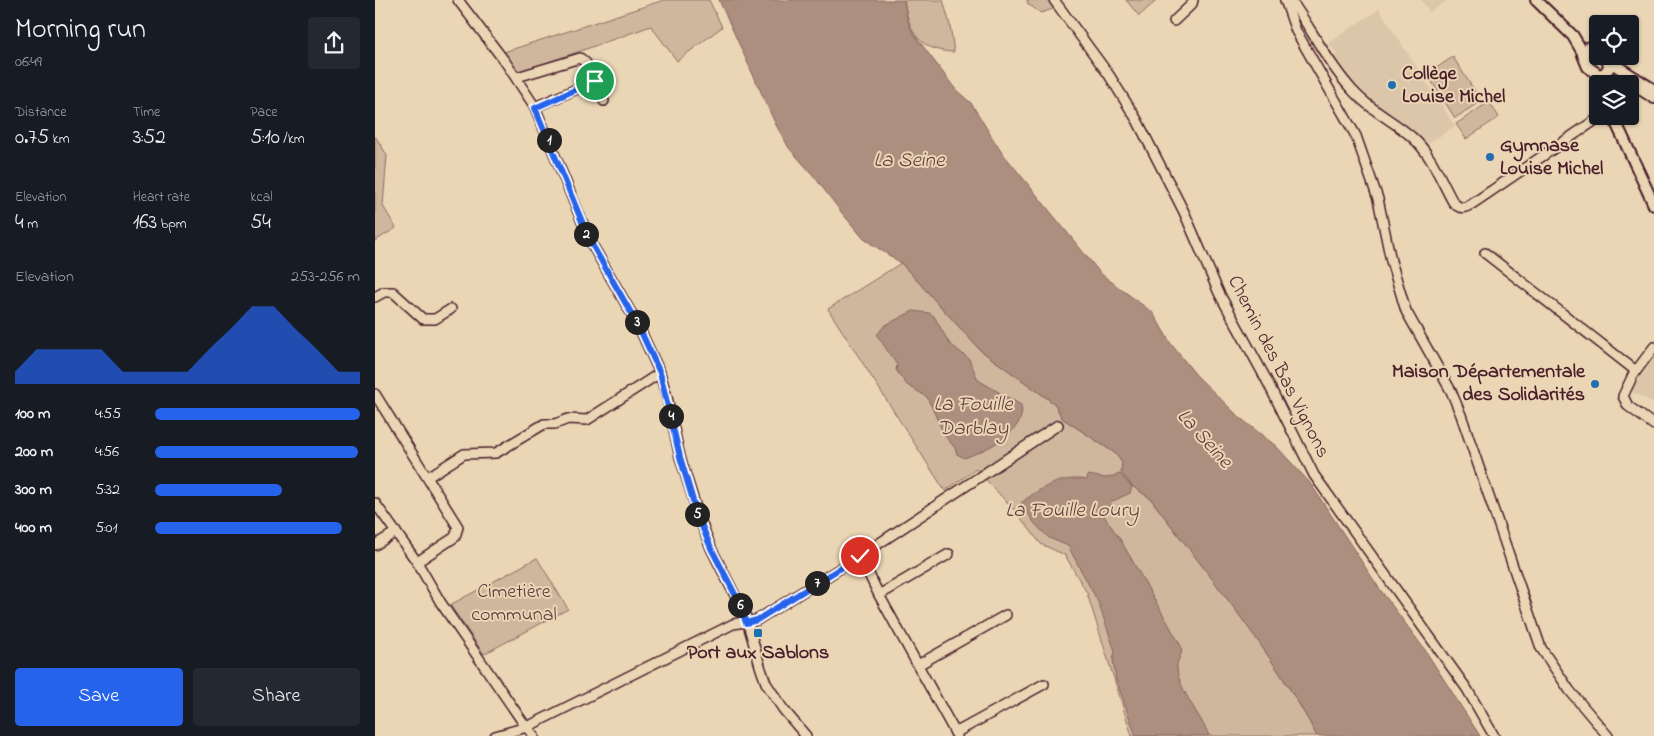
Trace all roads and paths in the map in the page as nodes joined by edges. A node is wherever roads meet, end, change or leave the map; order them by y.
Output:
1 (458, 0) edge
2 (1054, 0) edge
3 (1193, 0) edge
4 (1285, 0) edge
5 (1536, 0) edge
6 (1544, 0) edge
7 (1174, 21) dead end
8 (1589, 44) edge
9 (1589, 50) edge
10 (1583, 52) junction
11 (1610, 65) edge
12 (1613, 65) edge
13 (1595, 75) edge
14 (517, 78) junction
15 (595, 81) junction
16 (1654, 90) edge
17 (1654, 98) edge
18 (603, 100) dead end
19 (535, 108) junction
20 (1589, 124) edge
21 (1617, 125) edge
22 (1654, 205) edge
23 (1485, 253) dead end
24 (375, 297) edge
25 (451, 309) dead end
26 (1654, 347) edge
27 (1637, 371) junction
28 (660, 373) junction
29 (375, 394) edge
30 (1058, 425) dead end
31 (1654, 425) edge
32 (428, 477) junction
33 (375, 503) edge
34 (396, 532) junction
35 (375, 545) edge
36 (949, 554) dead end
37 (860, 556) junction
38 (417, 562) junction
39 (879, 595) junction
40 (1006, 615) dead end
41 (746, 623) junction
42 (918, 665) junction
43 (1044, 684) dead end
44 (527, 727) junction
45 (956, 734) edge
46 (495, 736) edge
47 (535, 736) edge
48 (806, 736) edge
49 (1494, 736) edge
50 (1608, 736) edge

1 - 14 street
2 - 49 street, Chemin des Bas Vignons
3 - 7 street
4 - 20 street
4 - 50 street
5 - 10 main road
6 - 8 main road
9 - 10 main road
10 - 13 main road
11 - 17 main road
12 - 16 main road
14 - 15 street
14 - 19 street
15 - 18 street
15 - 19 street
19 - 28 street
21 - 22 main road
23 - 27 street
24 - 25 street
26 - 27 street
27 - 31 street
28 - 32 street
28 - 41 street
29 - 32 street
30 - 37 street
32 - 38 street
33 - 34 street
34 - 35 street
34 - 38 street
36 - 39 street
37 - 39 street
37 - 41 street
38 - 44 street
39 - 42 street
40 - 42 street
41 - 44 street
41 - 48 street
42 - 45 street
43 - 45 street
44 - 46 street
44 - 47 street

